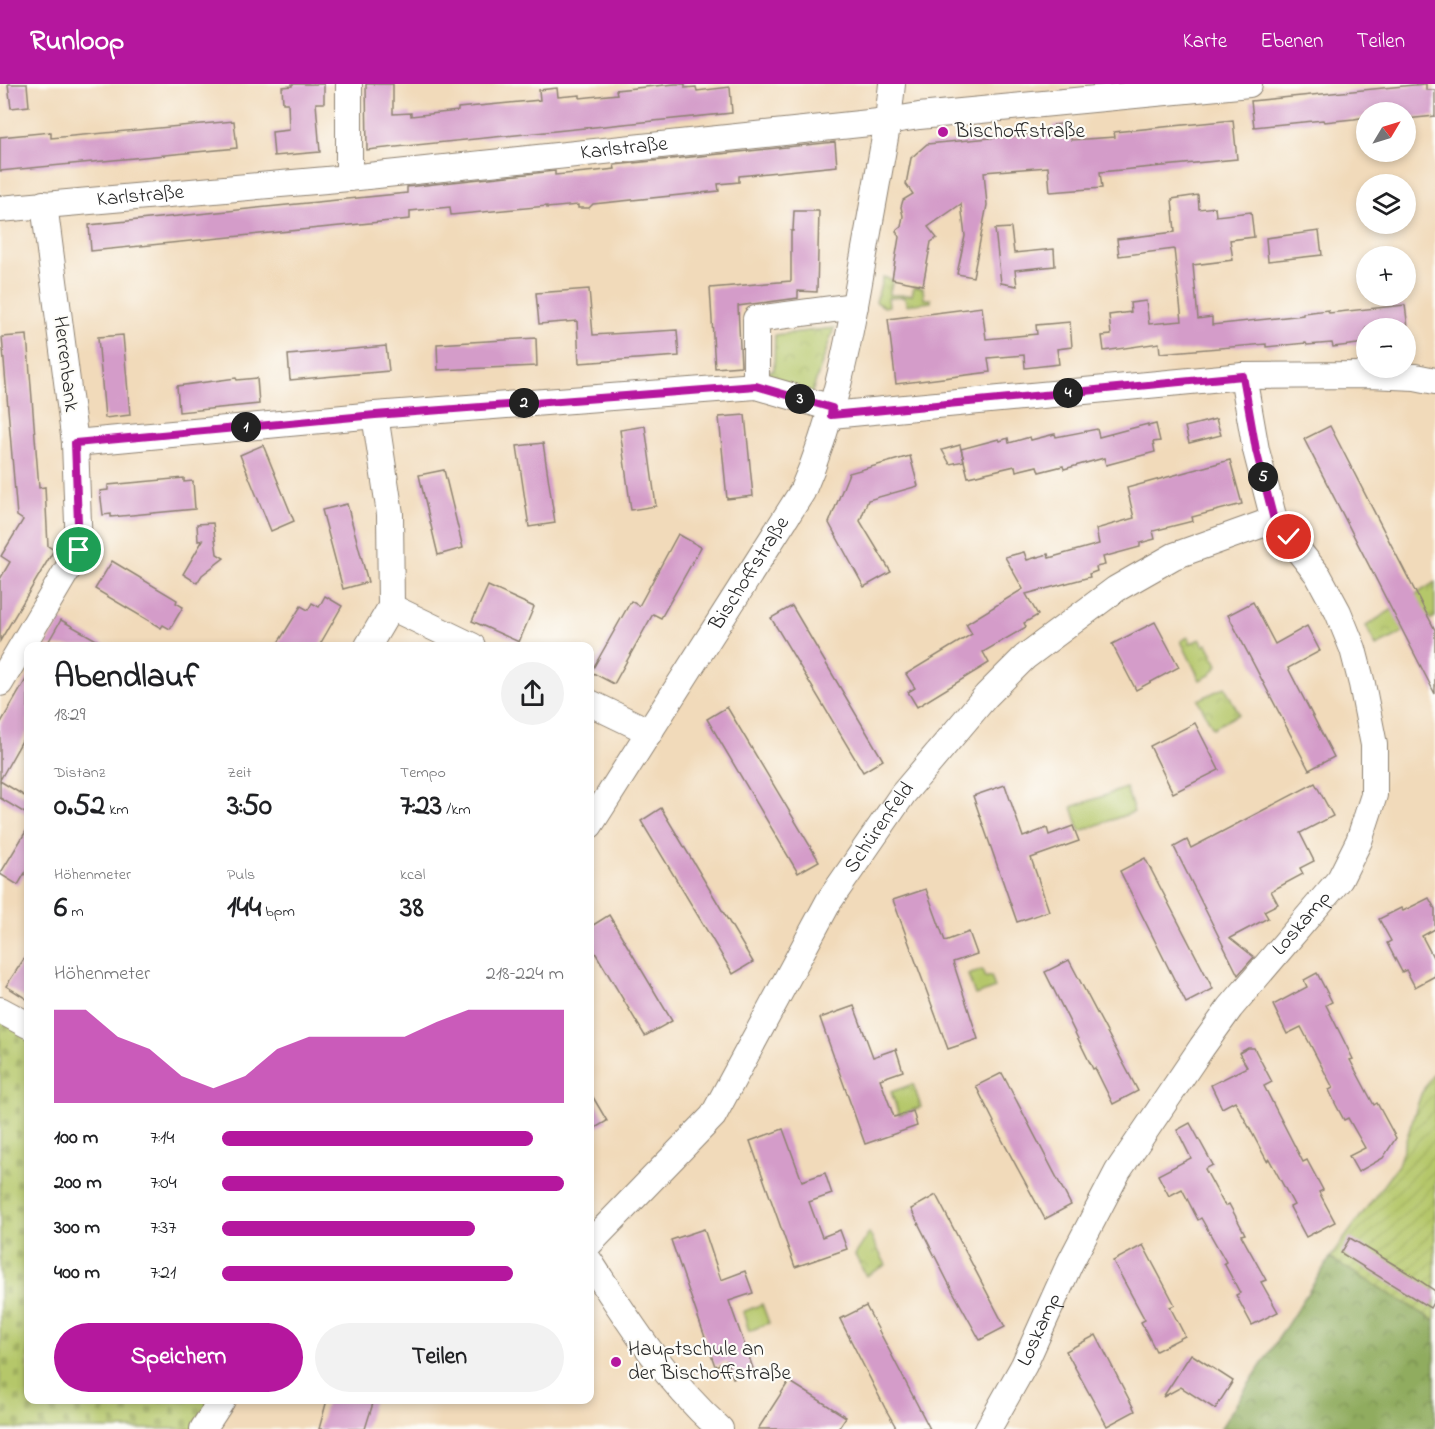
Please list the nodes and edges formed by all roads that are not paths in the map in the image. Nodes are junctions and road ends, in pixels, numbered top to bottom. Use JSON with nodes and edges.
{"nodes":[{"id":1,"x":349,"y":84,"type":"edge"},
{"id":2,"x":892,"y":84,"type":"edge"},
{"id":3,"x":1249,"y":84,"type":"edge"},
{"id":4,"x":888,"y":122,"type":"junction"},
{"id":5,"x":349,"y":178,"type":"junction"},
{"id":6,"x":44,"y":204,"type":"junction"},
{"id":7,"x":0,"y":209,"type":"edge"},
{"id":8,"x":855,"y":306,"type":"junction"},
{"id":9,"x":1243,"y":376,"type":"junction"},
{"id":10,"x":1425,"y":379,"type":"edge"},
{"id":11,"x":756,"y":386,"type":"junction"},
{"id":12,"x":831,"y":411,"type":"junction"},
{"id":13,"x":375,"y":415,"type":"junction"},
{"id":14,"x":75,"y":443,"type":"junction"},
{"id":15,"x":1274,"y":520,"type":"junction"},
{"id":16,"x":391,"y":607,"type":"junction"},
{"id":17,"x":370,"y":642,"type":"edge"},
{"id":18,"x":464,"y":642,"type":"edge"},
{"id":19,"x":0,"y":682,"type":"edge"},
{"id":20,"x":594,"y":705,"type":"edge"},
{"id":21,"x":650,"y":732,"type":"junction"},
{"id":22,"x":594,"y":819,"type":"edge"},
{"id":23,"x":0,"y":1010,"type":"edge"},
{"id":24,"x":24,"y":1023,"type":"edge"},
{"id":25,"x":594,"y":1239,"type":"edge"},
{"id":26,"x":594,"y":1269,"type":"edge"},
{"id":27,"x":220,"y":1404,"type":"edge"},
{"id":28,"x":204,"y":1429,"type":"edge"},
{"id":29,"x":720,"y":1429,"type":"edge"},
{"id":30,"x":988,"y":1429,"type":"edge"}],
"edges":[{"from":1,"to":5,"type":"street"},
{"from":2,"to":4,"type":"street","name":"Bischoffstraße"},
{"from":3,"to":4,"type":"street","name":"Karlstraße"},
{"from":4,"to":5,"type":"street","name":"Karlstraße"},
{"from":4,"to":8,"type":"street","name":"Bischoffstraße"},
{"from":5,"to":6,"type":"street","name":"Karlstraße"},
{"from":6,"to":7,"type":"street","name":"Karlstraße"},
{"from":6,"to":14,"type":"street","name":"Herrenbank"},
{"from":8,"to":11,"type":"street"},
{"from":8,"to":12,"type":"street","name":"Bischoffstraße"},
{"from":9,"to":10,"type":"street"},
{"from":9,"to":12,"type":"street"},
{"from":9,"to":15,"type":"street","name":"Loskamp"},
{"from":11,"to":12,"type":"street"},
{"from":11,"to":13,"type":"street"},
{"from":12,"to":21,"type":"street","name":"Bischoffstraße"},
{"from":13,"to":14,"type":"street"},
{"from":13,"to":16,"type":"street"},
{"from":14,"to":19,"type":"street","name":"Herrenbank"},
{"from":15,"to":25,"type":"street","name":"Schürenfeld"},
{"from":15,"to":30,"type":"street","name":"Loskamp"},
{"from":16,"to":17,"type":"street"},
{"from":16,"to":18,"type":"street"},
{"from":20,"to":21,"type":"street"},
{"from":21,"to":22,"type":"street","name":"Bischoffstraße"},
{"from":23,"to":24,"type":"street"},
{"from":26,"to":29,"type":"street"},
{"from":27,"to":28,"type":"street"}]}
